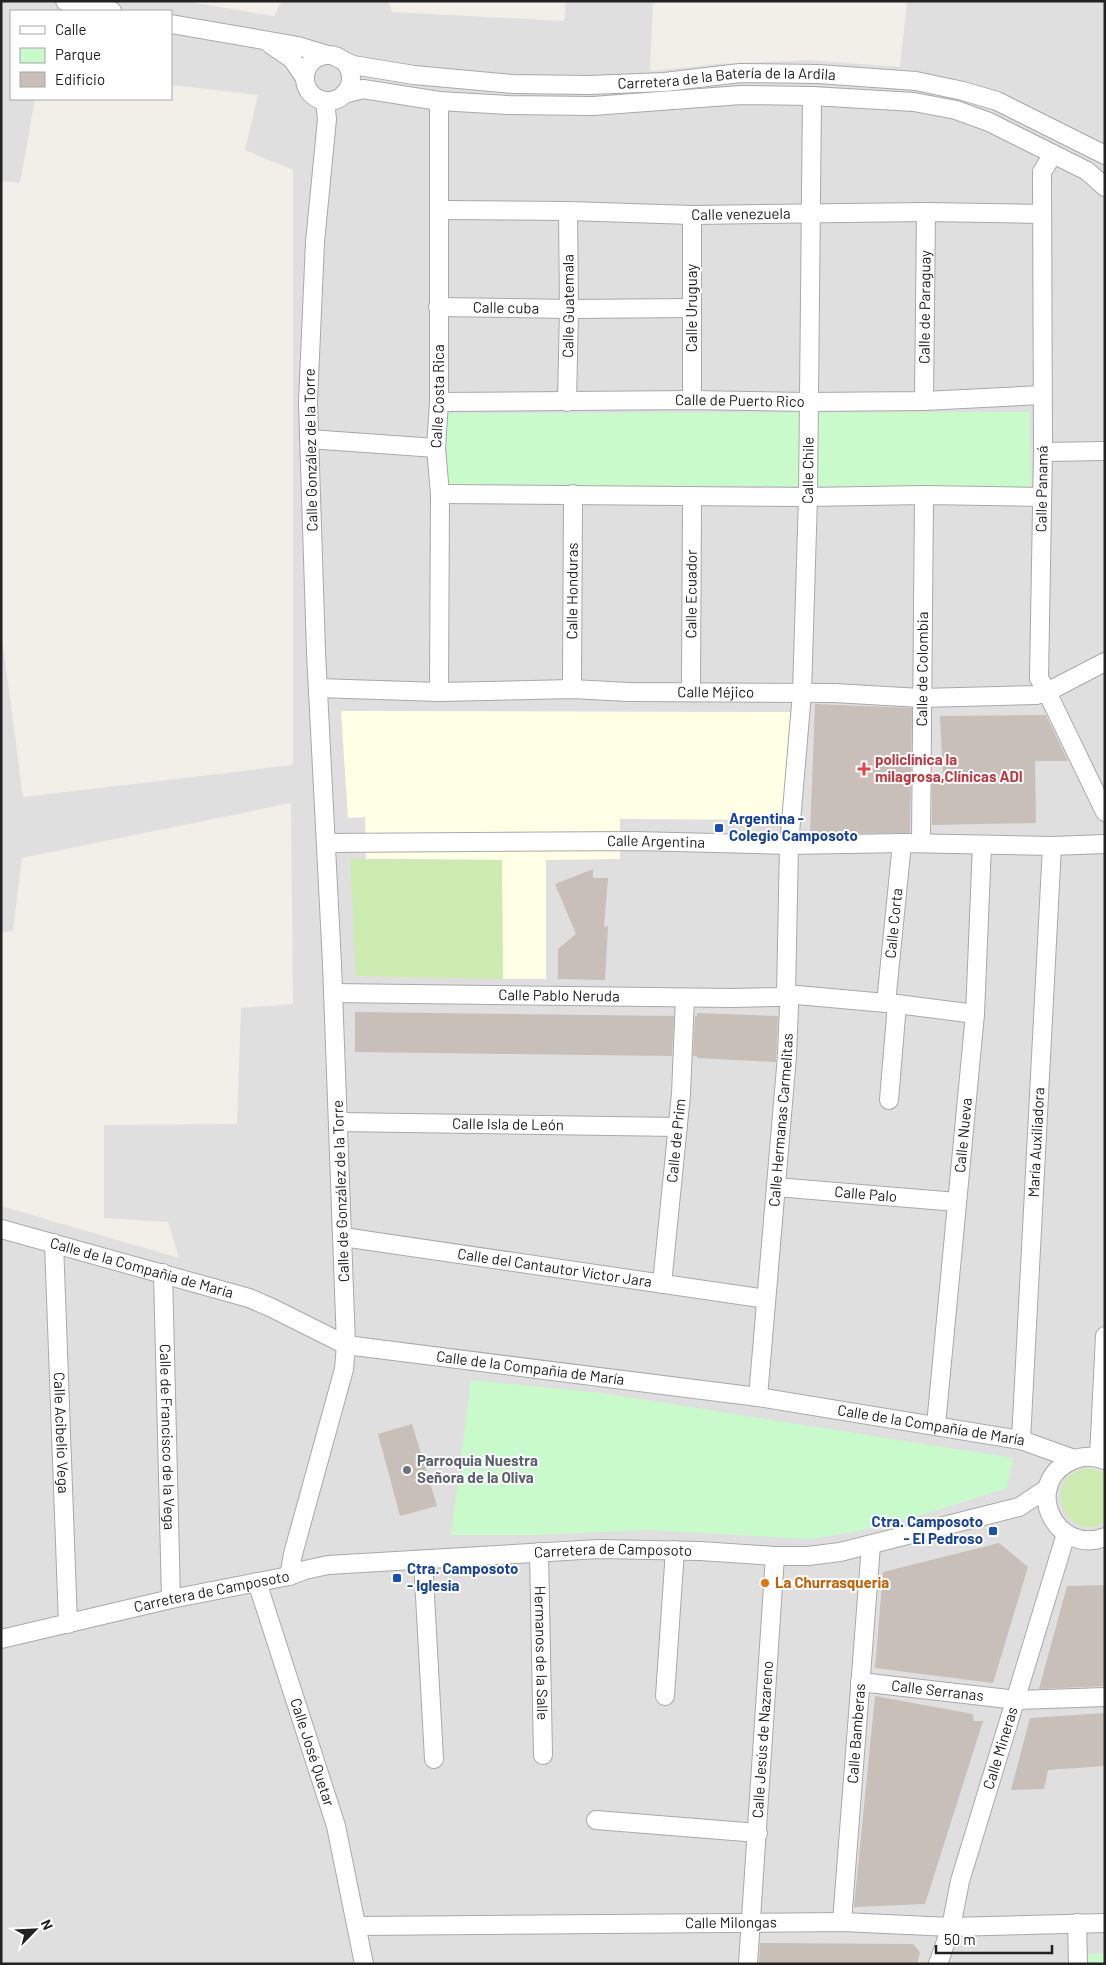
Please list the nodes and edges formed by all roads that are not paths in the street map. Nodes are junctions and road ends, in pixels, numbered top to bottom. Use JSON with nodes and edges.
{"nodes":[{"id":1,"x":65,"y":1,"type":"edge"},
{"id":2,"x":107,"y":10,"type":"edge"},
{"id":3,"x":172,"y":24,"type":"edge"},
{"id":4,"x":268,"y":42,"type":"junction"},
{"id":5,"x":332,"y":56,"type":"junction"},
{"id":6,"x":305,"y":78,"type":"junction"},
{"id":7,"x":344,"y":94,"type":"junction"},
{"id":8,"x":812,"y":96,"type":"junction"},
{"id":9,"x":325,"y":101,"type":"junction"},
{"id":10,"x":439,"y":101,"type":"junction"},
{"id":11,"x":1053,"y":154,"type":"junction"},
{"id":12,"x":1105,"y":155,"type":"edge"},
{"id":13,"x":1105,"y":186,"type":"edge"},
{"id":14,"x":440,"y":210,"type":"junction"},
{"id":15,"x":568,"y":211,"type":"junction"},
{"id":16,"x":926,"y":212,"type":"junction"},
{"id":17,"x":810,"y":214,"type":"junction"},
{"id":18,"x":1042,"y":214,"type":"junction"},
{"id":19,"x":692,"y":215,"type":"junction"},
{"id":20,"x":438,"y":307,"type":"junction"},
{"id":21,"x":692,"y":308,"type":"junction"},
{"id":22,"x":569,"y":309,"type":"junction"},
{"id":23,"x":1042,"y":395,"type":"junction"},
{"id":24,"x":692,"y":400,"type":"junction"},
{"id":25,"x":924,"y":401,"type":"junction"},
{"id":26,"x":439,"y":402,"type":"junction"},
{"id":27,"x":567,"y":402,"type":"junction"},
{"id":28,"x":808,"y":402,"type":"junction"},
{"id":29,"x":309,"y":439,"type":"junction"},
{"id":30,"x":436,"y":448,"type":"junction"},
{"id":31,"x":1105,"y":451,"type":"edge"},
{"id":32,"x":1043,"y":452,"type":"junction"},
{"id":33,"x":440,"y":494,"type":"junction"},
{"id":34,"x":573,"y":494,"type":"junction"},
{"id":35,"x":924,"y":495,"type":"junction"},
{"id":36,"x":692,"y":496,"type":"junction"},
{"id":37,"x":808,"y":497,"type":"junction"},
{"id":38,"x":1041,"y":497,"type":"junction"},
{"id":39,"x":1105,"y":662,"type":"edge"},
{"id":40,"x":318,"y":688,"type":"junction"},
{"id":41,"x":572,"y":690,"type":"junction"},
{"id":42,"x":439,"y":692,"type":"junction"},
{"id":43,"x":691,"y":692,"type":"junction"},
{"id":44,"x":1047,"y":692,"type":"junction"},
{"id":45,"x":802,"y":693,"type":"junction"},
{"id":46,"x":921,"y":698,"type":"junction"},
{"id":47,"x":324,"y":799,"type":"joint"},
{"id":48,"x":1105,"y":812,"type":"edge"},
{"id":49,"x":326,"y":843,"type":"junction"},
{"id":50,"x":902,"y":843,"type":"junction"},
{"id":51,"x":921,"y":843,"type":"junction"},
{"id":52,"x":982,"y":844,"type":"junction"},
{"id":53,"x":1105,"y":844,"type":"edge"},
{"id":54,"x":789,"y":845,"type":"junction"},
{"id":55,"x":1052,"y":846,"type":"junction"},
{"id":56,"x":333,"y":993,"type":"junction"},
{"id":57,"x":786,"y":994,"type":"junction"},
{"id":58,"x":685,"y":998,"type":"junction"},
{"id":59,"x":892,"y":1003,"type":"junction"},
{"id":60,"x":975,"y":1014,"type":"junction"},
{"id":61,"x":889,"y":1100,"type":"dead end"},
{"id":62,"x":338,"y":1122,"type":"junction"},
{"id":63,"x":678,"y":1128,"type":"junction"},
{"id":64,"x":776,"y":1188,"type":"junction"},
{"id":65,"x":957,"y":1202,"type":"junction"},
{"id":66,"x":1,"y":1229,"type":"edge"},
{"id":67,"x":20,"y":1233,"type":"junction"},
{"id":68,"x":343,"y":1237,"type":"junction"},
{"id":69,"x":1,"y":1239,"type":"edge"},
{"id":70,"x":54,"y":1243,"type":"junction"},
{"id":71,"x":163,"y":1273,"type":"junction"},
{"id":72,"x":662,"y":1284,"type":"junction"},
{"id":73,"x":766,"y":1299,"type":"junction"},
{"id":74,"x":1105,"y":1336,"type":"edge"},
{"id":75,"x":346,"y":1345,"type":"junction"},
{"id":76,"x":758,"y":1397,"type":"junction"},
{"id":77,"x":936,"y":1425,"type":"junction"},
{"id":78,"x":1021,"y":1440,"type":"junction"},
{"id":79,"x":1074,"y":1459,"type":"junction"},
{"id":80,"x":1102,"y":1459,"type":"edge"},
{"id":81,"x":1048,"y":1488,"type":"junction"},
{"id":82,"x":1018,"y":1507,"type":"junction"},
{"id":83,"x":1050,"y":1515,"type":"junction"},
{"id":84,"x":1066,"y":1534,"type":"junction"},
{"id":85,"x":1105,"y":1537,"type":"edge"},
{"id":86,"x":871,"y":1545,"type":"junction"},
{"id":87,"x":675,"y":1550,"type":"junction"},
{"id":88,"x":539,"y":1552,"type":"junction"},
{"id":89,"x":775,"y":1556,"type":"junction"},
{"id":90,"x":423,"y":1560,"type":"junction"},
{"id":91,"x":289,"y":1576,"type":"junction"},
{"id":92,"x":257,"y":1582,"type":"junction"},
{"id":93,"x":171,"y":1599,"type":"junction"},
{"id":94,"x":68,"y":1624,"type":"junction"},
{"id":95,"x":1,"y":1639,"type":"edge"},
{"id":96,"x":860,"y":1682,"type":"junction"},
{"id":97,"x":665,"y":1696,"type":"dead end"},
{"id":98,"x":1105,"y":1697,"type":"edge"},
{"id":99,"x":1016,"y":1700,"type":"junction"},
{"id":100,"x":543,"y":1754,"type":"dead end"},
{"id":101,"x":434,"y":1759,"type":"dead end"},
{"id":102,"x":596,"y":1820,"type":"dead end"},
{"id":103,"x":758,"y":1833,"type":"junction"},
{"id":104,"x":752,"y":1922,"type":"junction"},
{"id":105,"x":842,"y":1922,"type":"junction"},
{"id":106,"x":1077,"y":1923,"type":"junction"},
{"id":107,"x":1105,"y":1923,"type":"edge"},
{"id":108,"x":357,"y":1926,"type":"junction"},
{"id":109,"x":951,"y":1927,"type":"junction"},
{"id":110,"x":364,"y":1964,"type":"edge"},
{"id":111,"x":748,"y":1964,"type":"edge"},
{"id":112,"x":938,"y":1964,"type":"edge"},
{"id":113,"x":1078,"y":1964,"type":"edge"}],
"edges":[{"from":1,"to":2,"type":"street"},
{"from":3,"to":4,"type":"street","name":"Carretera de la Batería de la Ardila"},
{"from":4,"to":5,"type":"street","name":"Carretera de la Batería de la Ardila"},
{"from":4,"to":6,"type":"street","name":"Carretera de la Batería de la Ardila"},
{"from":5,"to":6,"type":"street"},
{"from":5,"to":7,"type":"street"},
{"from":5,"to":12,"type":"street","name":"Carretera de la Batería de la Ardila"},
{"from":6,"to":9,"type":"street"},
{"from":7,"to":9,"type":"street"},
{"from":7,"to":10,"type":"street","name":"Carretera de la Batería de la Ardila"},
{"from":8,"to":10,"type":"street","name":"Carretera de la Batería de la Ardila"},
{"from":8,"to":11,"type":"street","name":"Carretera de la Batería de la Ardila"},
{"from":8,"to":17,"type":"street","name":"Calle Chile"},
{"from":9,"to":29,"type":"street","name":"Calle González de la Torre"},
{"from":10,"to":14,"type":"street","name":"Calle Costa Rica"},
{"from":11,"to":13,"type":"street","name":"Carretera de la Batería de la Ardila"},
{"from":11,"to":18,"type":"street","name":"Calle Panamá"},
{"from":14,"to":15,"type":"street","name":"Calle venezuela"},
{"from":14,"to":20,"type":"street","name":"Calle Costa Rica"},
{"from":15,"to":19,"type":"street","name":"Calle venezuela"},
{"from":15,"to":22,"type":"street","name":"Calle Guatemala"},
{"from":16,"to":17,"type":"street","name":"Calle venezuela"},
{"from":16,"to":18,"type":"street","name":"Calle venezuela"},
{"from":16,"to":25,"type":"street","name":"Calle de Paraguay"},
{"from":17,"to":19,"type":"street","name":"Calle venezuela"},
{"from":17,"to":28,"type":"street","name":"Calle Chile"},
{"from":18,"to":23,"type":"street","name":"Calle Panamá"},
{"from":19,"to":21,"type":"street","name":"Calle Uruguay"},
{"from":20,"to":22,"type":"street","name":"Calle cuba"},
{"from":20,"to":26,"type":"street","name":"Calle Costa Rica"},
{"from":21,"to":22,"type":"street","name":"Calle cuba"},
{"from":21,"to":24,"type":"street","name":"Calle Uruguay"},
{"from":22,"to":27,"type":"street","name":"Calle Guatemala"},
{"from":23,"to":25,"type":"street","name":"Calle de Puerto Rico"},
{"from":23,"to":32,"type":"street","name":"Calle Panamá"},
{"from":24,"to":27,"type":"street","name":"Calle de Puerto Rico"},
{"from":24,"to":28,"type":"street","name":"Calle de Puerto Rico"},
{"from":25,"to":28,"type":"street","name":"Calle de Puerto Rico"},
{"from":26,"to":27,"type":"street","name":"Calle de Puerto Rico"},
{"from":26,"to":30,"type":"street","name":"Calle Costa Rica"},
{"from":28,"to":37,"type":"street","name":"Calle Chile"},
{"from":29,"to":30,"type":"street"},
{"from":29,"to":40,"type":"street","name":"Calle González de la Torre"},
{"from":30,"to":33,"type":"street","name":"Calle Costa Rica"},
{"from":31,"to":32,"type":"street"},
{"from":32,"to":38,"type":"street","name":"Calle Panamá"},
{"from":33,"to":34,"type":"street"},
{"from":33,"to":42,"type":"street","name":"Calle Costa Rica"},
{"from":34,"to":36,"type":"street"},
{"from":34,"to":41,"type":"street","name":"Calle Honduras"},
{"from":35,"to":37,"type":"street"},
{"from":35,"to":38,"type":"street"},
{"from":35,"to":46,"type":"street","name":"Calle de Colombia"},
{"from":36,"to":37,"type":"street"},
{"from":36,"to":43,"type":"street","name":"Calle Ecuador"},
{"from":37,"to":45,"type":"street","name":"Calle Chile"},
{"from":38,"to":44,"type":"street","name":"Calle Panamá"},
{"from":39,"to":44,"type":"street","name":"Calle Méjico"},
{"from":40,"to":42,"type":"street","name":"Calle Méjico"},
{"from":40,"to":47,"type":"street","name":"Calle González de la Torre"},
{"from":41,"to":42,"type":"street","name":"Calle Méjico"},
{"from":41,"to":43,"type":"street","name":"Calle Méjico"},
{"from":43,"to":45,"type":"street","name":"Calle Méjico"},
{"from":44,"to":46,"type":"street","name":"Calle Méjico"},
{"from":44,"to":48,"type":"street","name":"Calle Panamá"},
{"from":45,"to":46,"type":"street","name":"Calle Méjico"},
{"from":45,"to":54,"type":"street","name":"Calle Chile"},
{"from":46,"to":51,"type":"street","name":"Calle de Colombia"},
{"from":47,"to":49,"type":"street","name":"Calle de González de la Torre"},
{"from":49,"to":54,"type":"street","name":"Calle Argentina"},
{"from":49,"to":56,"type":"street","name":"Calle de González de la Torre"},
{"from":50,"to":51,"type":"street","name":"Calle Argentina"},
{"from":50,"to":54,"type":"street","name":"Calle Argentina"},
{"from":50,"to":59,"type":"street","name":"Calle Corta"},
{"from":51,"to":52,"type":"street","name":"Calle Argentina"},
{"from":52,"to":55,"type":"street","name":"Calle Argentina"},
{"from":52,"to":60,"type":"street","name":"Calle Nueva"},
{"from":53,"to":55,"type":"street","name":"Calle Argentina"},
{"from":54,"to":57,"type":"street","name":"Calle Hermanas Carmelitas"},
{"from":55,"to":78,"type":"street","name":"María Auxiliadora"},
{"from":56,"to":58,"type":"street","name":"Calle Pablo Neruda"},
{"from":56,"to":62,"type":"street","name":"Calle de González de la Torre"},
{"from":57,"to":58,"type":"street","name":"Calle Pablo Neruda"},
{"from":57,"to":59,"type":"street","name":"Calle Pablo Neruda"},
{"from":57,"to":64,"type":"street","name":"Calle Hermanas Carmelitas"},
{"from":58,"to":63,"type":"street","name":"Calle de Prim"},
{"from":59,"to":60,"type":"street","name":"Calle Pablo Neruda"},
{"from":59,"to":61,"type":"street","name":"Calle Corta"},
{"from":60,"to":65,"type":"street","name":"Calle Nueva"},
{"from":62,"to":63,"type":"street","name":"Calle Isla de León"},
{"from":62,"to":68,"type":"street","name":"Calle de González de la Torre"},
{"from":63,"to":72,"type":"street","name":"Calle de Prim"},
{"from":64,"to":65,"type":"street","name":"Calle Palo"},
{"from":64,"to":73,"type":"street","name":"Calle Hermanas Carmelitas"},
{"from":65,"to":77,"type":"street","name":"Calle Nueva"},
{"from":66,"to":67,"type":"street","name":"Calle de la Compañía de María"},
{"from":67,"to":69,"type":"street"},
{"from":67,"to":70,"type":"street","name":"Calle de la Compañía de María"},
{"from":68,"to":72,"type":"street","name":"Calle del Cantautor Víctor Jara"},
{"from":68,"to":75,"type":"street","name":"Calle de González de la Torre"},
{"from":70,"to":71,"type":"street","name":"Calle de la Compañía de María"},
{"from":70,"to":94,"type":"street","name":"Calle Acibelio Vega"},
{"from":71,"to":75,"type":"street","name":"Calle de la Compañía de María"},
{"from":71,"to":93,"type":"street","name":"Calle de Francisco de la Vega"},
{"from":72,"to":73,"type":"street","name":"Calle del Cantautor Víctor Jara"},
{"from":73,"to":76,"type":"street","name":"Calle Hermanas Carmelitas"},
{"from":74,"to":80,"type":"street"},
{"from":75,"to":76,"type":"street","name":"Calle de la Compañía de María"},
{"from":75,"to":91,"type":"street","name":"Calle de González de la Torre"},
{"from":76,"to":77,"type":"street","name":"Calle de la Compañía de María"},
{"from":77,"to":78,"type":"street","name":"Calle de la Compañía de María"},
{"from":78,"to":79,"type":"street","name":"Calle de la Compañía de María"},
{"from":79,"to":80,"type":"street"},
{"from":79,"to":81,"type":"street"},
{"from":81,"to":82,"type":"street","name":"Carretera de Camposoto"},
{"from":81,"to":83,"type":"street"},
{"from":82,"to":83,"type":"street","name":"Carretera de Camposoto"},
{"from":82,"to":86,"type":"street","name":"Carretera de Camposoto"},
{"from":83,"to":84,"type":"street"},
{"from":84,"to":85,"type":"street"},
{"from":84,"to":99,"type":"street","name":"Calle Mineras"},
{"from":86,"to":89,"type":"street","name":"Carretera de Camposoto"},
{"from":86,"to":96,"type":"street","name":"Calle Bamberas"},
{"from":87,"to":88,"type":"street","name":"Carretera de Camposoto"},
{"from":87,"to":89,"type":"street","name":"Carretera de Camposoto"},
{"from":87,"to":97,"type":"street"},
{"from":88,"to":90,"type":"street","name":"Carretera de Camposoto"},
{"from":88,"to":100,"type":"street","name":"Hermanos de la Salle"},
{"from":89,"to":103,"type":"street","name":"Calle Jesús de Nazareno"},
{"from":90,"to":91,"type":"street","name":"Carretera de Camposoto"},
{"from":90,"to":101,"type":"street"},
{"from":91,"to":92,"type":"street","name":"Carretera de Camposoto"},
{"from":92,"to":93,"type":"street","name":"Carretera de Camposoto"},
{"from":92,"to":108,"type":"street","name":"Calle José Quetar"},
{"from":93,"to":94,"type":"street","name":"Carretera de Camposoto"},
{"from":94,"to":95,"type":"street","name":"Carretera de Camposoto"},
{"from":96,"to":99,"type":"street","name":"Calle Serranas"},
{"from":96,"to":105,"type":"street","name":"Calle Bamberas"},
{"from":98,"to":99,"type":"street","name":"Calle Serranas"},
{"from":99,"to":109,"type":"street","name":"Calle Mineras"},
{"from":102,"to":103,"type":"street"},
{"from":103,"to":104,"type":"street","name":"Calle Jesús de Nazareno"},
{"from":104,"to":105,"type":"street","name":"Calle Milongas"},
{"from":104,"to":108,"type":"street","name":"Calle Milongas"},
{"from":104,"to":111,"type":"street","name":"Calle Jesús de Nazareno"},
{"from":105,"to":109,"type":"street","name":"Calle Milongas"},
{"from":106,"to":107,"type":"street","name":"Calle Milongas"},
{"from":106,"to":109,"type":"street","name":"Calle Milongas"},
{"from":106,"to":113,"type":"street"},
{"from":108,"to":110,"type":"street","name":"Calle José Quetar"},
{"from":109,"to":112,"type":"street","name":"Calle Mineras"}]}
